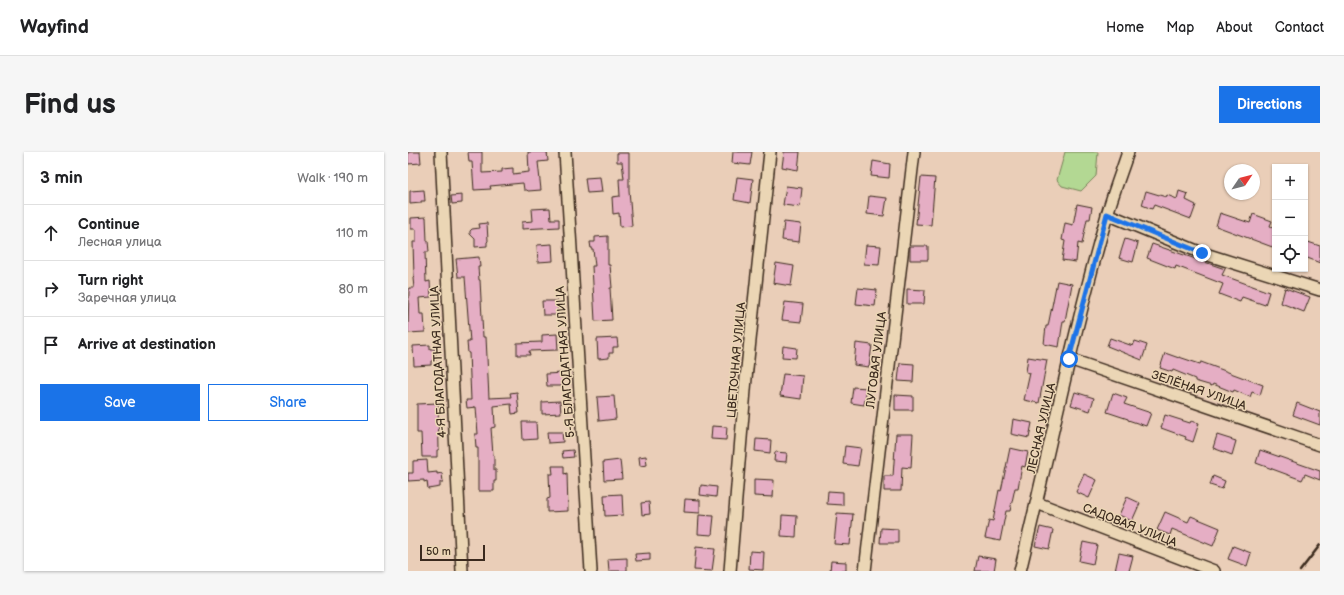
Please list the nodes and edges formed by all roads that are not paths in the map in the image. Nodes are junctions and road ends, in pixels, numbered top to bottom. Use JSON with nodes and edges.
{"nodes":[{"id":1,"x":441,"y":152,"type":"edge"},
{"id":2,"x":565,"y":152,"type":"edge"},
{"id":3,"x":770,"y":152,"type":"edge"},
{"id":4,"x":914,"y":152,"type":"edge"},
{"id":5,"x":1128,"y":152,"type":"edge"},
{"id":6,"x":1107,"y":214,"type":"junction"},
{"id":7,"x":1320,"y":290,"type":"edge"},
{"id":8,"x":1069,"y":359,"type":"junction"},
{"id":9,"x":1320,"y":445,"type":"edge"},
{"id":10,"x":1037,"y":503,"type":"junction"},
{"id":11,"x":462,"y":571,"type":"edge"},
{"id":12,"x":591,"y":571,"type":"edge"},
{"id":13,"x":730,"y":571,"type":"edge"},
{"id":14,"x":865,"y":571,"type":"edge"},
{"id":15,"x":1020,"y":571,"type":"edge"},
{"id":16,"x":1214,"y":571,"type":"edge"}],
"edges":[{"from":1,"to":11,"type":"street","name":"4-Я БЛАГОДАТНАЯ УЛИЦА"},
{"from":2,"to":12,"type":"street","name":"5-Я БЛАГОДАТНАЯ УЛИЦА"},
{"from":3,"to":13,"type":"street","name":"ЦВЕТОЧНАЯ УЛИЦА"},
{"from":4,"to":14,"type":"street","name":"ЛУГОВАЯ УЛИЦА"},
{"from":5,"to":6,"type":"street","name":"ЛЕСНАЯ УЛИЦА"},
{"from":6,"to":7,"type":"street"},
{"from":6,"to":8,"type":"street","name":"ЛЕСНАЯ УЛИЦА"},
{"from":8,"to":9,"type":"street","name":"ЗЕЛЁНАЯ УЛИЦА"},
{"from":8,"to":10,"type":"street","name":"ЛЕСНАЯ УЛИЦА"},
{"from":10,"to":15,"type":"street","name":"ЛЕСНАЯ УЛИЦА"},
{"from":10,"to":16,"type":"street","name":"САДОВАЯ УЛИЦА"}]}
